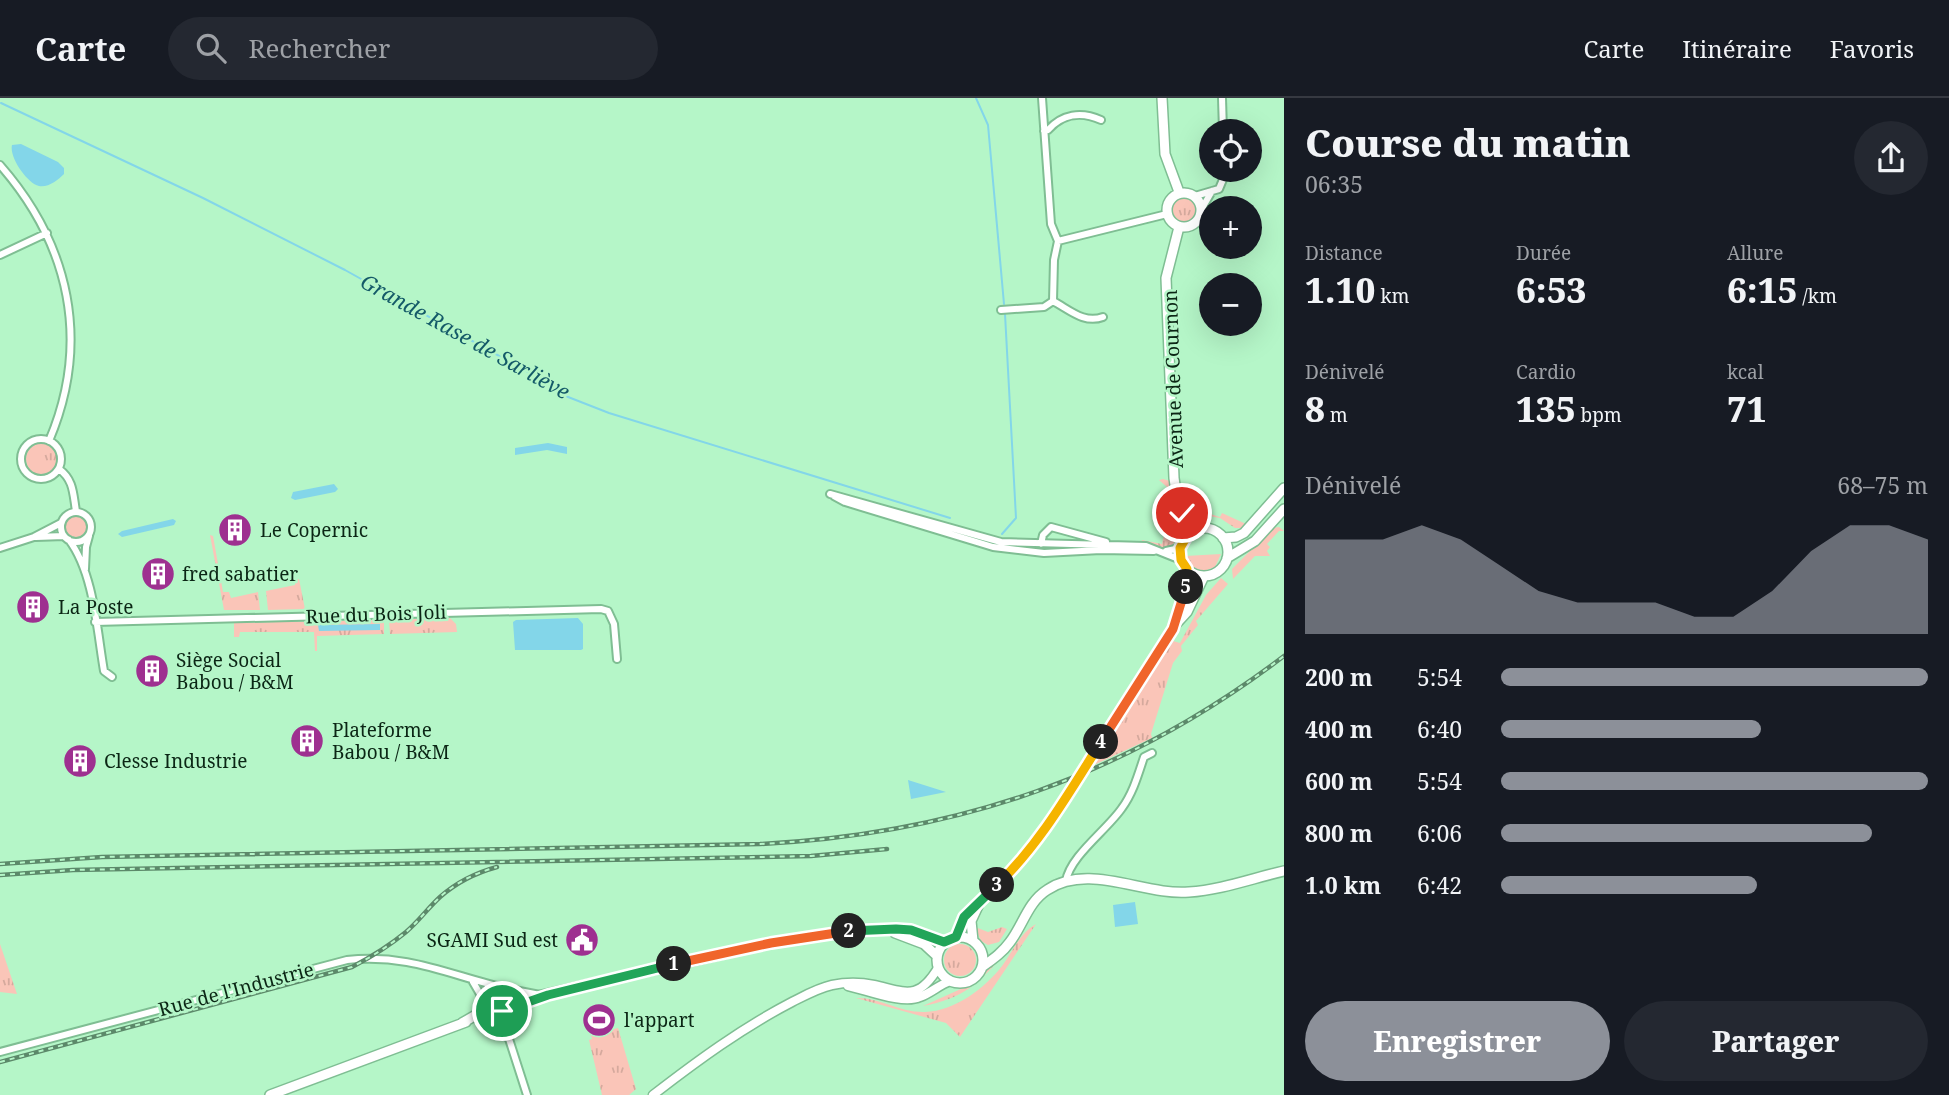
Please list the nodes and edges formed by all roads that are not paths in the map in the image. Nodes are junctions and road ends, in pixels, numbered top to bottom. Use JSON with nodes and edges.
{"nodes":[{"id":1,"x":1042,"y":98,"type":"edge"},
{"id":2,"x":1162,"y":98,"type":"edge"},
{"id":3,"x":1222,"y":98,"type":"edge"},
{"id":4,"x":1223,"y":119,"type":"edge"},
{"id":5,"x":1101,"y":120,"type":"dead end"},
{"id":6,"x":1044,"y":131,"type":"junction"},
{"id":7,"x":0,"y":165,"type":"edge"},
{"id":8,"x":1222,"y":182,"type":"edge"},
{"id":9,"x":1212,"y":191,"type":"junction"},
{"id":10,"x":1179,"y":192,"type":"junction"},
{"id":11,"x":1195,"y":196,"type":"junction"},
{"id":12,"x":1209,"y":196,"type":"edge"},
{"id":13,"x":1199,"y":205,"type":"edge"},
{"id":14,"x":1167,"y":215,"type":"junction"},
{"id":15,"x":1199,"y":218,"type":"edge"},
{"id":16,"x":1178,"y":227,"type":"junction"},
{"id":17,"x":47,"y":233,"type":"junction"},
{"id":18,"x":1058,"y":241,"type":"junction"},
{"id":19,"x":0,"y":255,"type":"edge"},
{"id":20,"x":1169,"y":263,"type":"junction"},
{"id":21,"x":1053,"y":301,"type":"junction"},
{"id":22,"x":1001,"y":310,"type":"dead end"},
{"id":23,"x":1103,"y":317,"type":"dead end"},
{"id":24,"x":49,"y":441,"type":"junction"},
{"id":25,"x":59,"y":469,"type":"junction"},
{"id":26,"x":1284,"y":488,"type":"edge"},
{"id":27,"x":1284,"y":509,"type":"edge"},
{"id":28,"x":76,"y":511,"type":"junction"},
{"id":29,"x":61,"y":523,"type":"junction"},
{"id":30,"x":1199,"y":529,"type":"junction"},
{"id":31,"x":89,"y":536,"type":"junction"},
{"id":32,"x":34,"y":537,"type":"junction"},
{"id":33,"x":66,"y":538,"type":"junction"},
{"id":34,"x":1223,"y":538,"type":"junction"},
{"id":35,"x":1039,"y":544,"type":"junction"},
{"id":36,"x":1111,"y":544,"type":"junction"},
{"id":37,"x":1182,"y":544,"type":"junction"},
{"id":38,"x":0,"y":548,"type":"edge"},
{"id":39,"x":1159,"y":551,"type":"junction"},
{"id":40,"x":1227,"y":558,"type":"junction"},
{"id":41,"x":1181,"y":560,"type":"junction"},
{"id":42,"x":1187,"y":569,"type":"junction"},
{"id":43,"x":85,"y":571,"type":"junction"},
{"id":44,"x":1204,"y":576,"type":"junction"},
{"id":45,"x":95,"y":622,"type":"junction"},
{"id":46,"x":1175,"y":624,"type":"junction"},
{"id":47,"x":617,"y":659,"type":"dead end"},
{"id":48,"x":112,"y":677,"type":"dead end"},
{"id":49,"x":1152,"y":753,"type":"dead end"},
{"id":50,"x":1284,"y":870,"type":"edge"},
{"id":51,"x":1066,"y":881,"type":"junction"},
{"id":52,"x":980,"y":902,"type":"junction"},
{"id":53,"x":880,"y":929,"type":"junction"},
{"id":54,"x":956,"y":937,"type":"junction"},
{"id":55,"x":973,"y":941,"type":"junction"},
{"id":56,"x":944,"y":942,"type":"junction"},
{"id":57,"x":980,"y":950,"type":"junction"},
{"id":58,"x":1003,"y":950,"type":"junction"},
{"id":59,"x":937,"y":956,"type":"junction"},
{"id":60,"x":982,"y":967,"type":"junction"},
{"id":61,"x":938,"y":968,"type":"junction"},
{"id":62,"x":950,"y":981,"type":"junction"},
{"id":63,"x":473,"y":982,"type":"junction"},
{"id":64,"x":842,"y":984,"type":"junction"},
{"id":65,"x":509,"y":989,"type":"junction"},
{"id":66,"x":545,"y":995,"type":"junction"},
{"id":67,"x":513,"y":1006,"type":"junction"},
{"id":68,"x":486,"y":1014,"type":"junction"},
{"id":69,"x":509,"y":1039,"type":"junction"},
{"id":70,"x":0,"y":1052,"type":"edge"},
{"id":71,"x":299,"y":1084,"type":"junction"},
{"id":72,"x":262,"y":1095,"type":"edge"},
{"id":73,"x":270,"y":1095,"type":"edge"},
{"id":74,"x":278,"y":1095,"type":"edge"},
{"id":75,"x":527,"y":1095,"type":"edge"},
{"id":76,"x":653,"y":1095,"type":"edge"}],
"edges":[{"from":1,"to":6,"type":"street"},
{"from":2,"to":10,"type":"main road"},
{"from":3,"to":4,"type":"street"},
{"from":5,"to":6,"type":"street"},
{"from":6,"to":18,"type":"street"},
{"from":7,"to":17,"type":"street"},
{"from":8,"to":9,"type":"street"},
{"from":9,"to":11,"type":"street"},
{"from":9,"to":12,"type":"street"},
{"from":10,"to":11,"type":"main road"},
{"from":10,"to":14,"type":"main road"},
{"from":11,"to":13,"type":"main road"},
{"from":14,"to":16,"type":"main road"},
{"from":14,"to":18,"type":"street"},
{"from":15,"to":16,"type":"main road"},
{"from":16,"to":20,"type":"main road","name":"Avenue de Cournon"},
{"from":17,"to":19,"type":"street"},
{"from":17,"to":24,"type":"street"},
{"from":18,"to":21,"type":"street"},
{"from":20,"to":30,"type":"main road","name":"Avenue de Cournon"},
{"from":20,"to":37,"type":"main road","name":"Avenue de Cournon"},
{"from":21,"to":22,"type":"street"},
{"from":21,"to":23,"type":"street"},
{"from":24,"to":25,"type":"street"},
{"from":24,"to":25,"type":"street"},
{"from":25,"to":28,"type":"street"},
{"from":26,"to":34,"type":"main road"},
{"from":27,"to":40,"type":"main road"},
{"from":28,"to":29,"type":"street"},
{"from":28,"to":31,"type":"street"},
{"from":29,"to":32,"type":"street"},
{"from":29,"to":33,"type":"street"},
{"from":30,"to":34,"type":"main road"},
{"from":30,"to":37,"type":"main road"},
{"from":31,"to":33,"type":"street"},
{"from":31,"to":43,"type":"street"},
{"from":32,"to":33,"type":"street"},
{"from":32,"to":38,"type":"street"},
{"from":33,"to":43,"type":"street"},
{"from":34,"to":40,"type":"main road"},
{"from":35,"to":36,"type":"street"},
{"from":35,"to":36,"type":"street"},
{"from":35,"to":39,"type":"street"},
{"from":36,"to":39,"type":"street"},
{"from":37,"to":39,"type":"street"},
{"from":37,"to":41,"type":"main road"},
{"from":39,"to":41,"type":"street"},
{"from":40,"to":44,"type":"main road"},
{"from":41,"to":42,"type":"main road"},
{"from":42,"to":44,"type":"main road"},
{"from":42,"to":46,"type":"main road"},
{"from":43,"to":45,"type":"street"},
{"from":44,"to":46,"type":"main road"},
{"from":45,"to":47,"type":"street","name":"Rue du Bois Joli"},
{"from":45,"to":48,"type":"street"},
{"from":46,"to":52,"type":"main road","bridge":true},
{"from":49,"to":51,"type":"street"},
{"from":50,"to":51,"type":"main road"},
{"from":51,"to":58,"type":"main road"},
{"from":52,"to":54,"type":"main road"},
{"from":52,"to":55,"type":"main road"},
{"from":53,"to":56,"type":"main road"},
{"from":53,"to":59,"type":"main road"},
{"from":53,"to":66,"type":"main road"},
{"from":54,"to":55,"type":"main road"},
{"from":54,"to":56,"type":"main road"},
{"from":55,"to":57,"type":"main road"},
{"from":56,"to":59,"type":"main road"},
{"from":57,"to":58,"type":"main road"},
{"from":57,"to":60,"type":"main road"},
{"from":58,"to":60,"type":"main road"},
{"from":59,"to":61,"type":"main road"},
{"from":60,"to":62,"type":"main road"},
{"from":61,"to":62,"type":"main road"},
{"from":61,"to":64,"type":"street"},
{"from":62,"to":64,"type":"street"},
{"from":63,"to":65,"type":"street","name":"Rue de l'Industrie"},
{"from":63,"to":68,"type":"street"},
{"from":63,"to":70,"type":"street","name":"Rue de l'Industrie"},
{"from":64,"to":76,"type":"street"},
{"from":65,"to":66,"type":"street","name":"Rue de l'Industrie"},
{"from":65,"to":67,"type":"street"},
{"from":66,"to":67,"type":"main road"},
{"from":67,"to":68,"type":"main road"},
{"from":67,"to":69,"type":"street"},
{"from":68,"to":69,"type":"street"},
{"from":68,"to":71,"type":"main road"},
{"from":69,"to":75,"type":"street"},
{"from":71,"to":72,"type":"main road"},
{"from":71,"to":73,"type":"main road"},
{"from":71,"to":74,"type":"street"}]}
